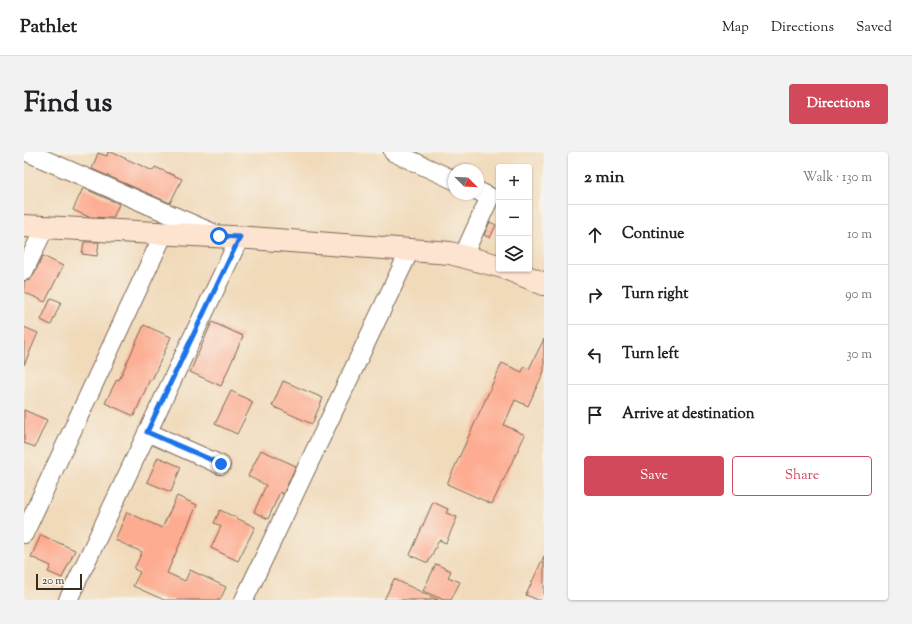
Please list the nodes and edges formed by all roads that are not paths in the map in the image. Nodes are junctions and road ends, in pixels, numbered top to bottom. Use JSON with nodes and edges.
{"nodes":[{"id":1,"x":27,"y":152,"type":"edge"},
{"id":2,"x":393,"y":152,"type":"edge"},
{"id":3,"x":448,"y":177,"type":"edge"},
{"id":4,"x":484,"y":194,"type":"edge"},
{"id":5,"x":24,"y":226,"type":"edge"},
{"id":6,"x":45,"y":227,"type":"junction"},
{"id":7,"x":164,"y":233,"type":"junction"},
{"id":8,"x":229,"y":236,"type":"junction"},
{"id":9,"x":410,"y":250,"type":"junction"},
{"id":10,"x":463,"y":256,"type":"junction"},
{"id":11,"x":496,"y":265,"type":"edge"},
{"id":12,"x":24,"y":271,"type":"edge"},
{"id":13,"x":515,"y":272,"type":"edge"},
{"id":14,"x":544,"y":284,"type":"edge"},
{"id":15,"x":147,"y":432,"type":"junction"},
{"id":16,"x":221,"y":464,"type":"dead end"},
{"id":17,"x":24,"y":534,"type":"edge"},
{"id":18,"x":68,"y":600,"type":"edge"},
{"id":19,"x":244,"y":600,"type":"edge"}],
"edges":[{"from":1,"to":8,"type":"street"},
{"from":2,"to":3,"type":"street"},
{"from":4,"to":10,"type":"street"},
{"from":5,"to":6,"type":"street"},
{"from":6,"to":7,"type":"street"},
{"from":6,"to":12,"type":"street"},
{"from":7,"to":8,"type":"street"},
{"from":7,"to":17,"type":"street"},
{"from":8,"to":9,"type":"street"},
{"from":8,"to":15,"type":"street"},
{"from":9,"to":10,"type":"street"},
{"from":9,"to":19,"type":"street"},
{"from":10,"to":11,"type":"street"},
{"from":13,"to":14,"type":"street"},
{"from":15,"to":16,"type":"street"},
{"from":15,"to":18,"type":"street"}]}
